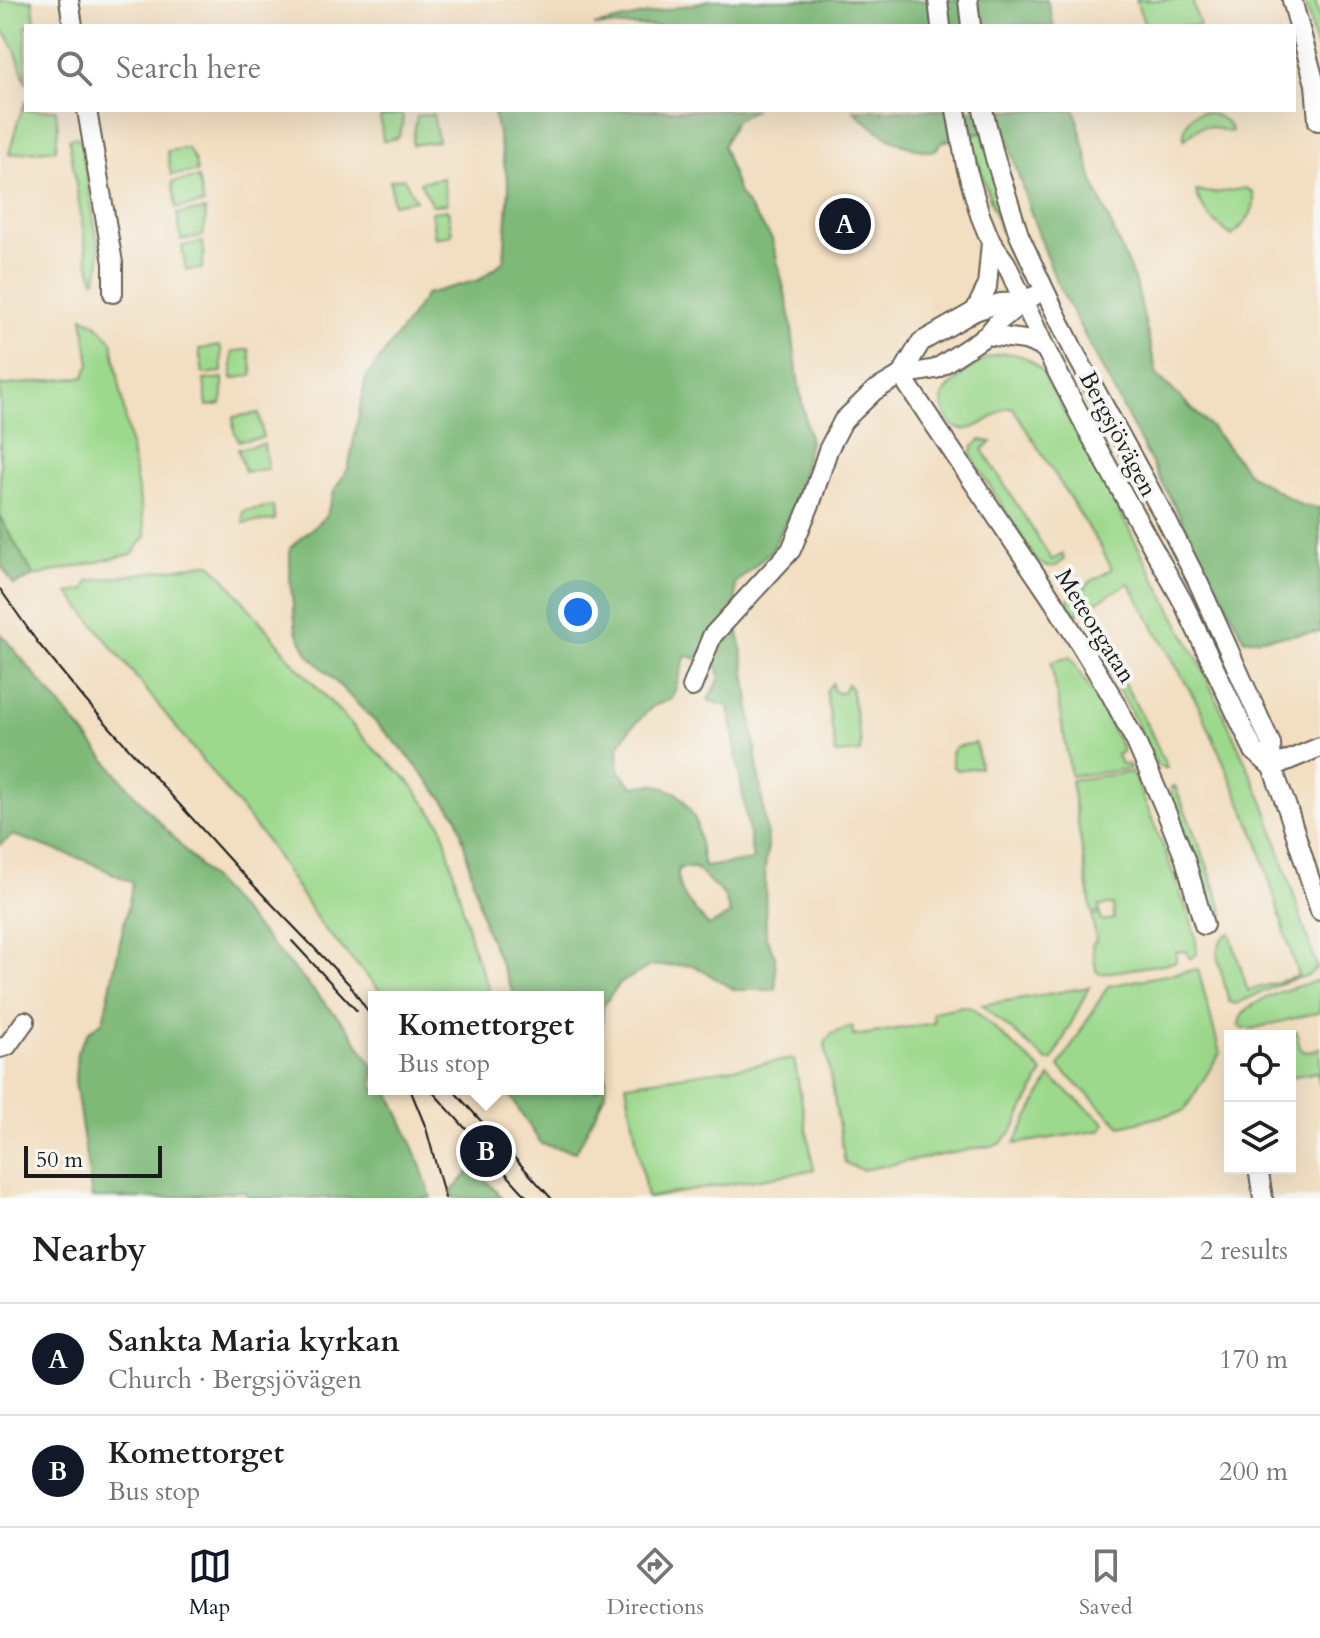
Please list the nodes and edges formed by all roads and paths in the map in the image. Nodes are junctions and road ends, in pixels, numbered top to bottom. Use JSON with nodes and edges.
{"nodes":[{"id":1,"x":69,"y":0,"type":"edge"},
{"id":2,"x":938,"y":0,"type":"edge"},
{"id":3,"x":968,"y":0,"type":"edge"},
{"id":4,"x":1292,"y":0,"type":"edge"},
{"id":5,"x":73,"y":24,"type":"edge"},
{"id":6,"x":941,"y":24,"type":"edge"},
{"id":7,"x":971,"y":24,"type":"edge"},
{"id":8,"x":87,"y":112,"type":"edge"},
{"id":9,"x":956,"y":112,"type":"edge"},
{"id":10,"x":984,"y":112,"type":"edge"},
{"id":11,"x":1318,"y":121,"type":"dead end"},
{"id":12,"x":991,"y":242,"type":"junction"},
{"id":13,"x":1045,"y":291,"type":"junction"},
{"id":14,"x":113,"y":293,"type":"dead end"},
{"id":15,"x":1024,"y":301,"type":"junction"},
{"id":16,"x":975,"y":311,"type":"junction"},
{"id":17,"x":987,"y":335,"type":"junction"},
{"id":18,"x":1045,"y":348,"type":"junction"},
{"id":19,"x":901,"y":375,"type":"junction"},
{"id":20,"x":692,"y":687,"type":"dead end"},
{"id":21,"x":1320,"y":747,"type":"edge"},
{"id":22,"x":1272,"y":767,"type":"junction"},
{"id":23,"x":1320,"y":911,"type":"edge"},
{"id":24,"x":1204,"y":925,"type":"dead end"},
{"id":25,"x":25,"y":1021,"type":"dead end"},
{"id":26,"x":0,"y":1048,"type":"edge"},
{"id":27,"x":1259,"y":1174,"type":"edge"},
{"id":28,"x":1263,"y":1198,"type":"edge"}],
"edges":[{"from":1,"to":5,"type":"street"},
{"from":2,"to":6,"type":"street"},
{"from":3,"to":7,"type":"street"},
{"from":4,"to":11,"type":"street"},
{"from":8,"to":14,"type":"street"},
{"from":9,"to":12,"type":"street","name":"Bergsjövägen"},
{"from":10,"to":13,"type":"street","name":"Bergsjövägen"},
{"from":12,"to":15,"type":"street","name":"Bergsjövägen"},
{"from":12,"to":16,"type":"street"},
{"from":13,"to":15,"type":"street"},
{"from":13,"to":22,"type":"street","name":"Bergsjövägen"},
{"from":15,"to":16,"type":"street"},
{"from":15,"to":17,"type":"street"},
{"from":15,"to":18,"type":"street","name":"Bergsjövägen"},
{"from":16,"to":19,"type":"street"},
{"from":17,"to":18,"type":"street"},
{"from":17,"to":19,"type":"street"},
{"from":18,"to":22,"type":"street","name":"Bergsjövägen"},
{"from":19,"to":20,"type":"street"},
{"from":19,"to":24,"type":"street","name":"Meteorgatan"},
{"from":21,"to":22,"type":"street"},
{"from":22,"to":23,"type":"street","name":"Bergsjövägen"},
{"from":25,"to":26,"type":"street"},
{"from":27,"to":28,"type":"street"}]}
